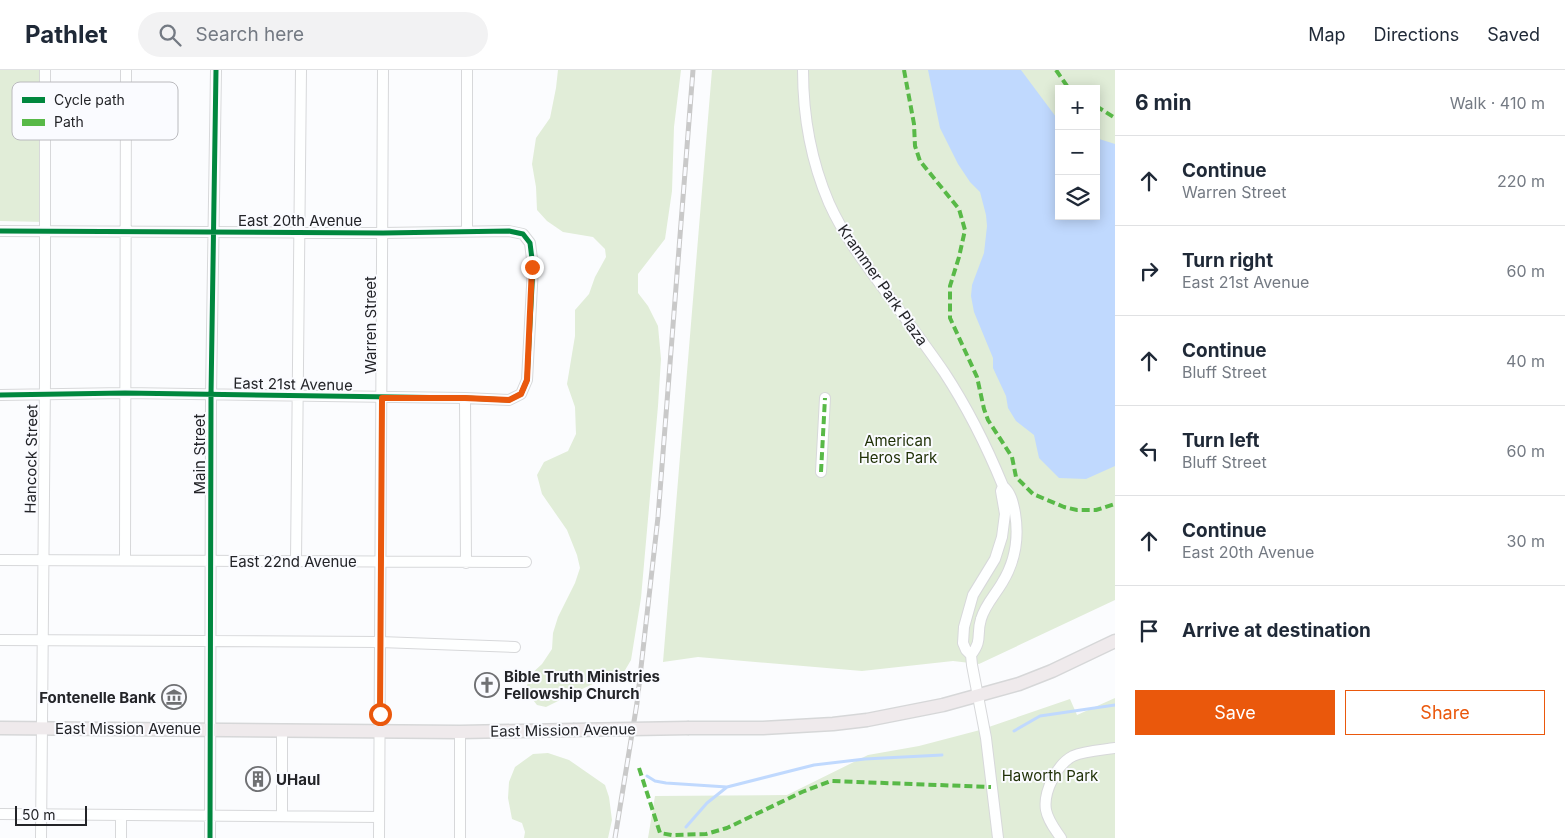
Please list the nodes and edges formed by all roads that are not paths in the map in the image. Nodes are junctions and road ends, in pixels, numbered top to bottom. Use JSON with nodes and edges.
{"nodes":[{"id":1,"x":216,"y":70,"type":"edge"},
{"id":2,"x":301,"y":70,"type":"edge"},
{"id":3,"x":383,"y":70,"type":"edge"},
{"id":4,"x":468,"y":70,"type":"edge"},
{"id":5,"x":803,"y":70,"type":"edge"},
{"id":6,"x":45,"y":140,"type":"edge"},
{"id":7,"x":126,"y":140,"type":"edge"},
{"id":8,"x":0,"y":231,"type":"edge"},
{"id":9,"x":45,"y":231,"type":"junction"},
{"id":10,"x":125,"y":231,"type":"junction"},
{"id":11,"x":213,"y":232,"type":"junction"},
{"id":12,"x":299,"y":232,"type":"junction"},
{"id":13,"x":467,"y":232,"type":"junction"},
{"id":14,"x":383,"y":233,"type":"junction"},
{"id":15,"x":530,"y":308,"type":"joint"},
{"id":16,"x":125,"y":393,"type":"junction"},
{"id":17,"x":45,"y":394,"type":"junction"},
{"id":18,"x":0,"y":395,"type":"edge"},
{"id":19,"x":211,"y":395,"type":"junction"},
{"id":20,"x":298,"y":396,"type":"junction"},
{"id":21,"x":382,"y":398,"type":"junction"},
{"id":22,"x":465,"y":398,"type":"junction"},
{"id":23,"x":825,"y":398,"type":"dead end"},
{"id":24,"x":821,"y":472,"type":"dead end"},
{"id":25,"x":1003,"y":486,"type":"junction"},
{"id":26,"x":0,"y":560,"type":"edge"},
{"id":27,"x":43,"y":560,"type":"junction"},
{"id":28,"x":125,"y":560,"type":"junction"},
{"id":29,"x":211,"y":560,"type":"junction"},
{"id":30,"x":296,"y":561,"type":"junction"},
{"id":31,"x":380,"y":561,"type":"junction"},
{"id":32,"x":466,"y":562,"type":"junction"},
{"id":33,"x":526,"y":562,"type":"dead end"},
{"id":34,"x":978,"y":586,"type":"junction"},
{"id":35,"x":992,"y":596,"type":"junction"},
{"id":36,"x":0,"y":640,"type":"edge"},
{"id":37,"x":42,"y":640,"type":"junction"},
{"id":38,"x":1114,"y":641,"type":"edge"},
{"id":39,"x":211,"y":642,"type":"junction"},
{"id":40,"x":380,"y":642,"type":"junction"},
{"id":41,"x":514,"y":647,"type":"dead end"},
{"id":42,"x":971,"y":655,"type":"junction"},
{"id":43,"x":978,"y":696,"type":"junction"},
{"id":44,"x":0,"y":728,"type":"edge"},
{"id":45,"x":42,"y":728,"type":"junction"},
{"id":46,"x":211,"y":729,"type":"junction"},
{"id":47,"x":282,"y":730,"type":"junction"},
{"id":48,"x":380,"y":731,"type":"junction"},
{"id":49,"x":460,"y":732,"type":"junction"},
{"id":50,"x":1115,"y":748,"type":"edge"},
{"id":51,"x":0,"y":814,"type":"edge"},
{"id":52,"x":41,"y":814,"type":"junction"},
{"id":53,"x":121,"y":816,"type":"junction"},
{"id":54,"x":210,"y":816,"type":"junction"},
{"id":55,"x":282,"y":816,"type":"junction"},
{"id":56,"x":379,"y":817,"type":"junction"},
{"id":57,"x":41,"y":838,"type":"edge"},
{"id":58,"x":121,"y":838,"type":"edge"},
{"id":59,"x":210,"y":838,"type":"edge"},
{"id":60,"x":379,"y":838,"type":"edge"},
{"id":61,"x":460,"y":838,"type":"edge"},
{"id":62,"x":998,"y":838,"type":"edge"},
{"id":63,"x":1060,"y":838,"type":"edge"}],
"edges":[{"from":1,"to":11,"type":"street","name":"Main Street"},
{"from":2,"to":12,"type":"street"},
{"from":3,"to":14,"type":"street","name":"Warren Street"},
{"from":4,"to":13,"type":"street"},
{"from":5,"to":25,"type":"street","name":"Krammer Park Plaza"},
{"from":6,"to":9,"type":"street","name":"Hancock Street"},
{"from":7,"to":10,"type":"street"},
{"from":8,"to":9,"type":"street","name":"East 20th Avenue"},
{"from":9,"to":10,"type":"street","name":"East 20th Avenue"},
{"from":9,"to":17,"type":"street","name":"Hancock Street"},
{"from":10,"to":11,"type":"street","name":"East 20th Avenue"},
{"from":10,"to":16,"type":"street"},
{"from":11,"to":12,"type":"street","name":"East 20th Avenue"},
{"from":11,"to":19,"type":"street","name":"Main Street"},
{"from":12,"to":14,"type":"street","name":"East 20th Avenue"},
{"from":12,"to":20,"type":"street"},
{"from":13,"to":14,"type":"street","name":"East 20th Avenue"},
{"from":13,"to":15,"type":"street","name":"East 20th Avenue"},
{"from":14,"to":21,"type":"street","name":"Warren Street"},
{"from":15,"to":22,"type":"street","name":"East 21st Avenue"},
{"from":16,"to":17,"type":"street","name":"East 21st Avenue"},
{"from":16,"to":19,"type":"street","name":"East 21st Avenue"},
{"from":16,"to":28,"type":"street"},
{"from":17,"to":18,"type":"street","name":"East 21st Avenue"},
{"from":17,"to":27,"type":"street","name":"Hancock Street"},
{"from":19,"to":20,"type":"street","name":"East 21st Avenue"},
{"from":19,"to":29,"type":"street","name":"Main Street"},
{"from":20,"to":21,"type":"street","name":"East 21st Avenue"},
{"from":20,"to":30,"type":"street"},
{"from":21,"to":22,"type":"street","name":"East 21st Avenue"},
{"from":21,"to":31,"type":"street","name":"Warren Street"},
{"from":22,"to":32,"type":"street"},
{"from":23,"to":24,"type":"street"},
{"from":25,"to":34,"type":"street","name":"Krammer Park Plaza"},
{"from":25,"to":35,"type":"street","name":"Krammer Park Plaza"},
{"from":26,"to":27,"type":"street","name":"East 22nd Avenue"},
{"from":27,"to":28,"type":"street","name":"East 22nd Avenue"},
{"from":27,"to":37,"type":"street","name":"Hancock Street"},
{"from":28,"to":29,"type":"street","name":"East 22nd Avenue"},
{"from":29,"to":30,"type":"street","name":"East 22nd Avenue"},
{"from":29,"to":39,"type":"street","name":"Main Street"},
{"from":30,"to":31,"type":"street","name":"East 22nd Avenue"},
{"from":31,"to":32,"type":"street","name":"East 22nd Avenue"},
{"from":31,"to":40,"type":"street","name":"Warren Street"},
{"from":32,"to":33,"type":"street","name":"East 22nd Avenue"},
{"from":34,"to":35,"type":"street"},
{"from":34,"to":42,"type":"street","name":"Krammer Park Plaza"},
{"from":35,"to":42,"type":"street","name":"Krammer Park Plaza"},
{"from":36,"to":37,"type":"street"},
{"from":37,"to":39,"type":"street"},
{"from":37,"to":45,"type":"street","name":"Hancock Street"},
{"from":38,"to":43,"type":"main road","name":"East Mission Avenue"},
{"from":39,"to":40,"type":"street"},
{"from":39,"to":46,"type":"street","name":"Main Street"},
{"from":40,"to":41,"type":"street"},
{"from":40,"to":48,"type":"street","name":"Warren Street"},
{"from":42,"to":43,"type":"street","name":"Krammer Park Plaza"},
{"from":43,"to":49,"type":"main road","name":"East Mission Avenue","bridge":true},
{"from":43,"to":62,"type":"street","name":"Krammer Park Plaza"},
{"from":44,"to":45,"type":"main road","name":"East Mission Avenue"},
{"from":45,"to":46,"type":"main road","name":"East Mission Avenue"},
{"from":45,"to":52,"type":"street","name":"Hancock Street"},
{"from":46,"to":47,"type":"main road","name":"East Mission Avenue"},
{"from":46,"to":54,"type":"street","name":"Main Street"},
{"from":47,"to":48,"type":"main road","name":"East Mission Avenue"},
{"from":47,"to":55,"type":"street"},
{"from":48,"to":49,"type":"main road","name":"East Mission Avenue"},
{"from":48,"to":56,"type":"street","name":"Warren Street"},
{"from":49,"to":61,"type":"street"},
{"from":50,"to":63,"type":"street"},
{"from":51,"to":52,"type":"street"},
{"from":52,"to":53,"type":"street"},
{"from":52,"to":57,"type":"street","name":"Hancock Street"},
{"from":53,"to":54,"type":"street"},
{"from":53,"to":58,"type":"street"},
{"from":54,"to":55,"type":"street"},
{"from":54,"to":59,"type":"street","name":"Main Street"},
{"from":55,"to":56,"type":"street"},
{"from":56,"to":60,"type":"street","name":"Warren Street"}]}
